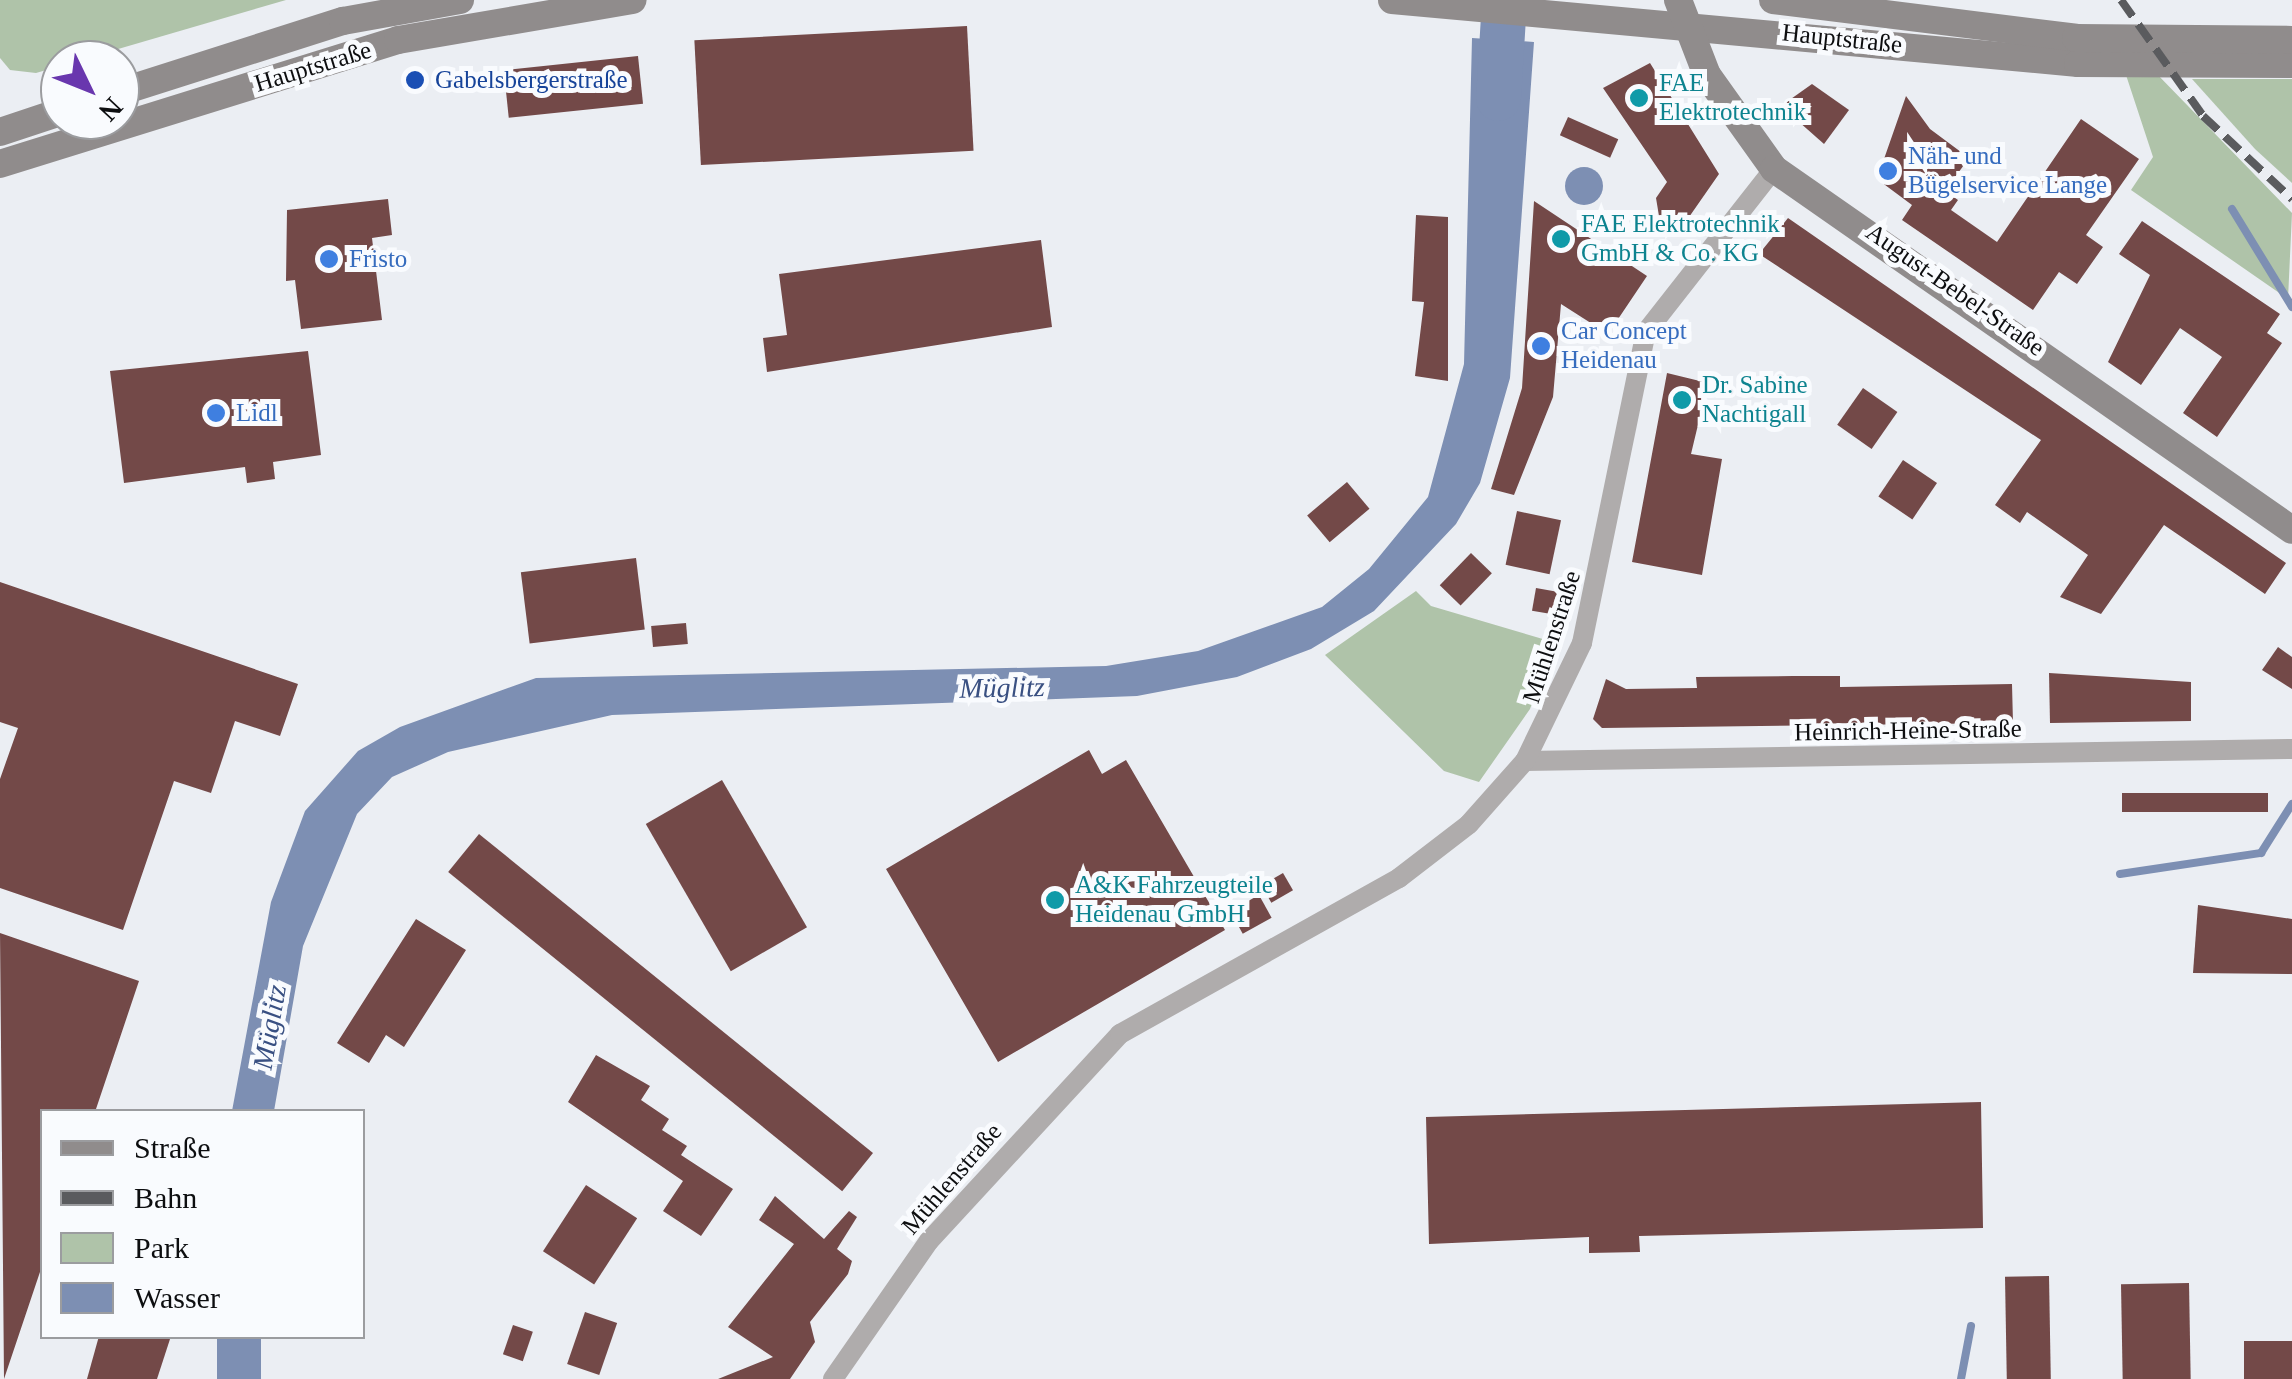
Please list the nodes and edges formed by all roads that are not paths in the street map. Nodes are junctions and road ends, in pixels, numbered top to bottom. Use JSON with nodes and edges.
{"nodes":[{"id":1,"x":460,"y":0,"type":"edge"},
{"id":2,"x":634,"y":0,"type":"edge"},
{"id":3,"x":1392,"y":0,"type":"edge"},
{"id":4,"x":1773,"y":0,"type":"edge"},
{"id":5,"x":1683,"y":12,"type":"edge"},
{"id":6,"x":2292,"y":40,"type":"edge"},
{"id":7,"x":2292,"y":64,"type":"edge"},
{"id":8,"x":140,"y":86,"type":"edge"},
{"id":9,"x":40,"y":119,"type":"edge"},
{"id":10,"x":0,"y":132,"type":"edge"},
{"id":11,"x":0,"y":164,"type":"edge"},
{"id":12,"x":1774,"y":169,"type":"junction"},
{"id":13,"x":2292,"y":530,"type":"edge"},
{"id":14,"x":2292,"y":749,"type":"edge"},
{"id":15,"x":1525,"y":761,"type":"junction"},
{"id":16,"x":834,"y":1379,"type":"edge"}],
"edges":[{"from":1,"to":8,"type":"main road","name":"Hauptstraße"},
{"from":2,"to":11,"type":"main road","name":"Hauptstraße"},
{"from":3,"to":5,"type":"main road","name":"Hauptstraße"},
{"from":4,"to":6,"type":"main road","name":"Hauptstraße"},
{"from":5,"to":7,"type":"main road","name":"Hauptstraße"},
{"from":5,"to":12,"type":"main road","name":"August-Bebel-Straße"},
{"from":9,"to":10,"type":"main road"},
{"from":12,"to":13,"type":"main road","name":"August-Bebel-Straße"},
{"from":12,"to":15,"type":"street","name":"Mühlenstraße"},
{"from":14,"to":15,"type":"street","name":"Heinrich-Heine-Straße"},
{"from":15,"to":16,"type":"street","name":"Mühlenstraße"}]}
